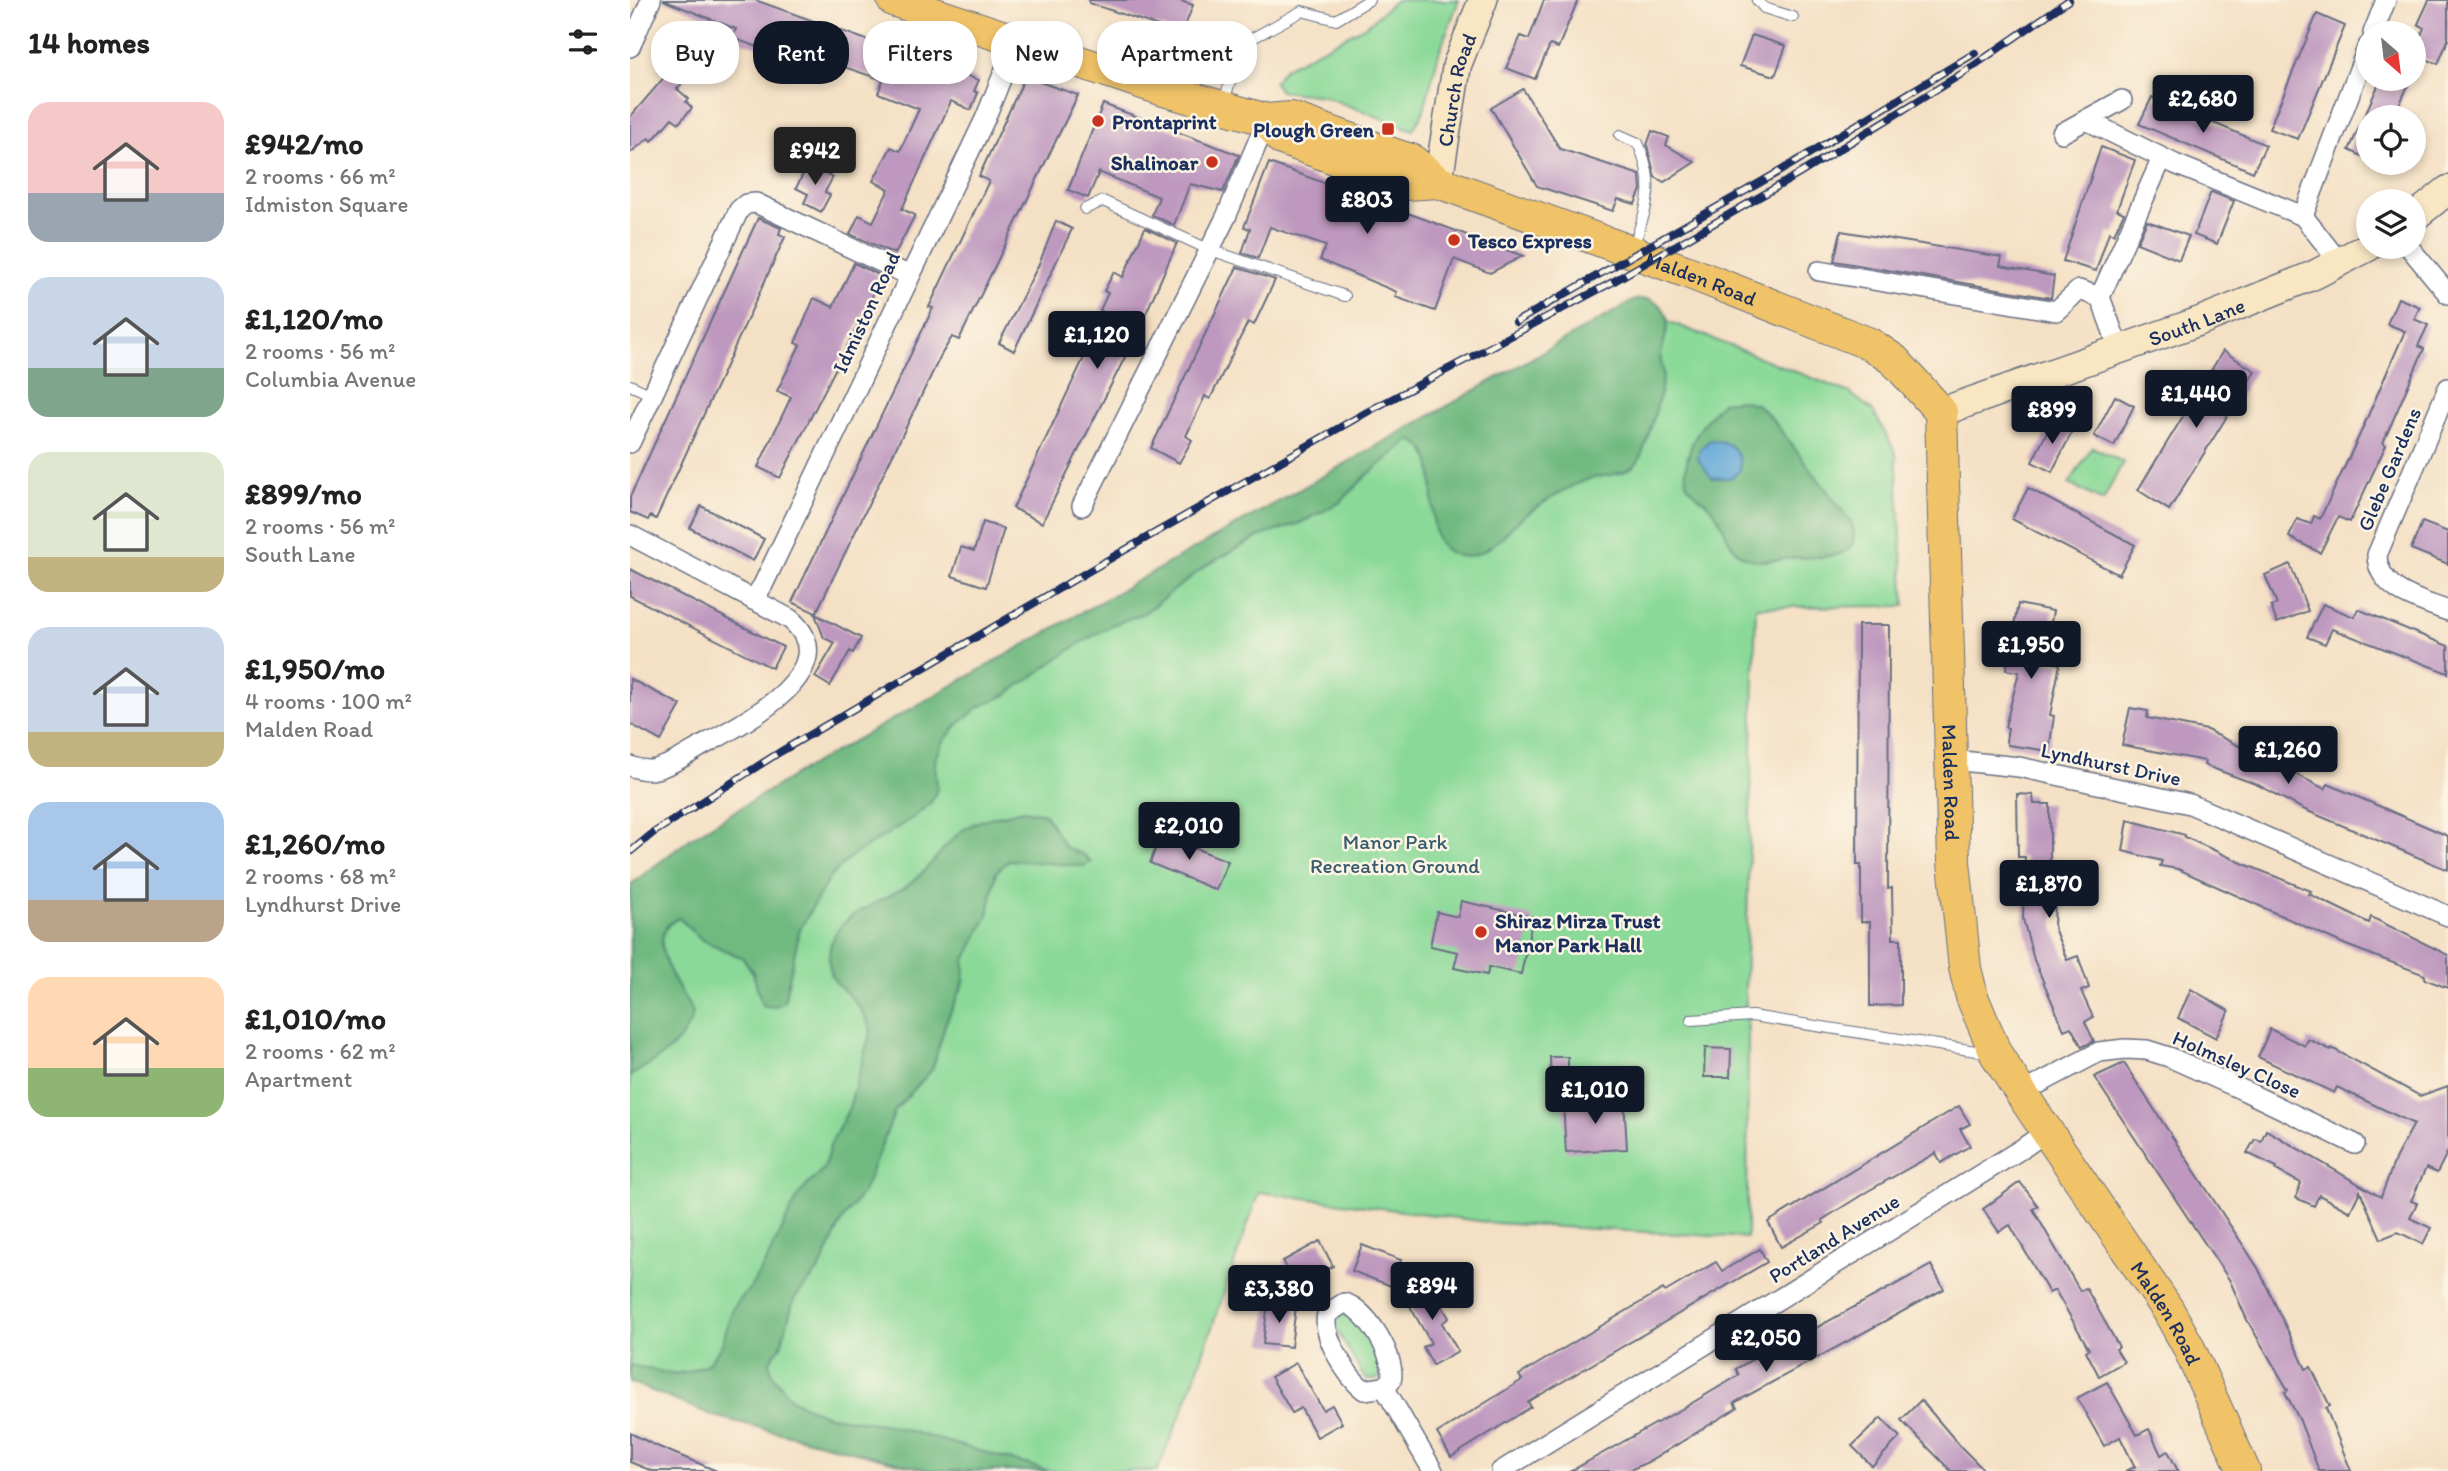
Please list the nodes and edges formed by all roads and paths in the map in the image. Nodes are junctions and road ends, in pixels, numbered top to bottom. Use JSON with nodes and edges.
{"nodes":[{"id":1,"x":651,"y":0,"type":"edge"},
{"id":2,"x":893,"y":0,"type":"edge"},
{"id":3,"x":1369,"y":0,"type":"edge"},
{"id":4,"x":1483,"y":0,"type":"edge"},
{"id":5,"x":1757,"y":0,"type":"edge"},
{"id":6,"x":2385,"y":0,"type":"edge"},
{"id":7,"x":1793,"y":16,"type":"dead end"},
{"id":8,"x":2377,"y":21,"type":"edge"},
{"id":9,"x":991,"y":33,"type":"edge"},
{"id":10,"x":630,"y":47,"type":"edge"},
{"id":11,"x":1083,"y":63,"type":"edge"},
{"id":12,"x":2356,"y":77,"type":"edge"},
{"id":13,"x":999,"y":84,"type":"edge"},
{"id":14,"x":2122,"y":100,"type":"dead end"},
{"id":15,"x":1221,"y":107,"type":"junction"},
{"id":16,"x":1267,"y":120,"type":"junction"},
{"id":17,"x":2086,"y":120,"type":"junction"},
{"id":18,"x":2062,"y":134,"type":"dead end"},
{"id":19,"x":1620,"y":135,"type":"dead end"},
{"id":20,"x":2162,"y":158,"type":"junction"},
{"id":21,"x":1438,"y":182,"type":"junction"},
{"id":22,"x":2448,"y":191,"type":"edge"},
{"id":23,"x":2426,"y":208,"type":"edge"},
{"id":24,"x":1085,"y":209,"type":"dead end"},
{"id":25,"x":2303,"y":216,"type":"junction"},
{"id":26,"x":1208,"y":249,"type":"junction"},
{"id":27,"x":1631,"y":252,"type":"junction"},
{"id":28,"x":2356,"y":253,"type":"edge"},
{"id":29,"x":2419,"y":259,"type":"edge"},
{"id":30,"x":2339,"y":262,"type":"junction"},
{"id":31,"x":1819,"y":271,"type":"dead end"},
{"id":32,"x":908,"y":275,"type":"junction"},
{"id":33,"x":2448,"y":294,"type":"edge"},
{"id":34,"x":1345,"y":296,"type":"dead end"},
{"id":35,"x":2100,"y":297,"type":"junction"},
{"id":36,"x":2120,"y":351,"type":"junction"},
{"id":37,"x":630,"y":385,"type":"edge"},
{"id":38,"x":2448,"y":388,"type":"edge"},
{"id":39,"x":652,"y":395,"type":"junction"},
{"id":40,"x":1941,"y":412,"type":"junction"},
{"id":41,"x":630,"y":443,"type":"edge"},
{"id":42,"x":1082,"y":506,"type":"dead end"},
{"id":43,"x":630,"y":535,"type":"edge"},
{"id":44,"x":753,"y":600,"type":"junction"},
{"id":45,"x":2448,"y":611,"type":"edge"},
{"id":46,"x":1952,"y":760,"type":"junction"},
{"id":47,"x":630,"y":766,"type":"edge"},
{"id":48,"x":2448,"y":916,"type":"edge"},
{"id":49,"x":1691,"y":1020,"type":"dead end"},
{"id":50,"x":1996,"y":1054,"type":"junction"},
{"id":51,"x":2021,"y":1093,"type":"junction"},
{"id":52,"x":2046,"y":1131,"type":"junction"},
{"id":53,"x":2355,"y":1144,"type":"dead end"},
{"id":54,"x":1384,"y":1387,"type":"dead end"},
{"id":55,"x":1527,"y":1464,"type":"edge"},
{"id":56,"x":1433,"y":1471,"type":"edge"},
{"id":57,"x":1501,"y":1471,"type":"edge"},
{"id":58,"x":2244,"y":1471,"type":"edge"}],
"edges":[{"from":1,"to":10,"type":"street"},
{"from":2,"to":9,"type":"main road","name":"Malden Road"},
{"from":3,"to":15,"type":"lane"},
{"from":4,"to":21,"type":"street","name":"Church Road"},
{"from":5,"to":7,"type":"lane"},
{"from":6,"to":8,"type":"street"},
{"from":11,"to":15,"type":"main road","name":"Malden Road"},
{"from":12,"to":25,"type":"street"},
{"from":13,"to":32,"type":"street","name":"Idmiston Road"},
{"from":14,"to":17,"type":"street"},
{"from":15,"to":16,"type":"main road","name":"Malden Road"},
{"from":16,"to":21,"type":"main road","name":"Malden Road"},
{"from":16,"to":26,"type":"street"},
{"from":17,"to":18,"type":"street"},
{"from":17,"to":20,"type":"street"},
{"from":19,"to":27,"type":"lane"},
{"from":20,"to":25,"type":"street"},
{"from":20,"to":35,"type":"street"},
{"from":21,"to":27,"type":"main road","name":"Malden Road"},
{"from":22,"to":23,"type":"street"},
{"from":24,"to":26,"type":"lane"},
{"from":25,"to":30,"type":"street"},
{"from":26,"to":34,"type":"lane"},
{"from":26,"to":42,"type":"street"},
{"from":27,"to":40,"type":"main road","name":"Malden Road"},
{"from":28,"to":30,"type":"street","name":"South Lane"},
{"from":29,"to":33,"type":"street"},
{"from":30,"to":36,"type":"street","name":"South Lane"},
{"from":31,"to":35,"type":"street"},
{"from":32,"to":39,"type":"street"},
{"from":32,"to":44,"type":"street","name":"Idmiston Road"},
{"from":35,"to":36,"type":"street"},
{"from":36,"to":40,"type":"street","name":"South Lane"},
{"from":37,"to":39,"type":"lane"},
{"from":38,"to":45,"type":"street","name":"Glebe Gardens"},
{"from":39,"to":41,"type":"street"},
{"from":40,"to":46,"type":"main road","name":"Malden Road"},
{"from":43,"to":44,"type":"street"},
{"from":44,"to":47,"type":"street"},
{"from":46,"to":48,"type":"street","name":"Lyndhurst Drive"},
{"from":46,"to":50,"type":"main road","name":"Malden Road"},
{"from":49,"to":50,"type":"lane"},
{"from":50,"to":51,"type":"main road","name":"Malden Road"},
{"from":51,"to":52,"type":"main road","name":"Malden Road"},
{"from":51,"to":53,"type":"street","name":"Holmsley Close"},
{"from":52,"to":55,"type":"street","name":"Portland Avenue"},
{"from":52,"to":58,"type":"main road","name":"Malden Road"},
{"from":54,"to":56,"type":"street"},
{"from":55,"to":57,"type":"street","name":"Portland Avenue"}]}
